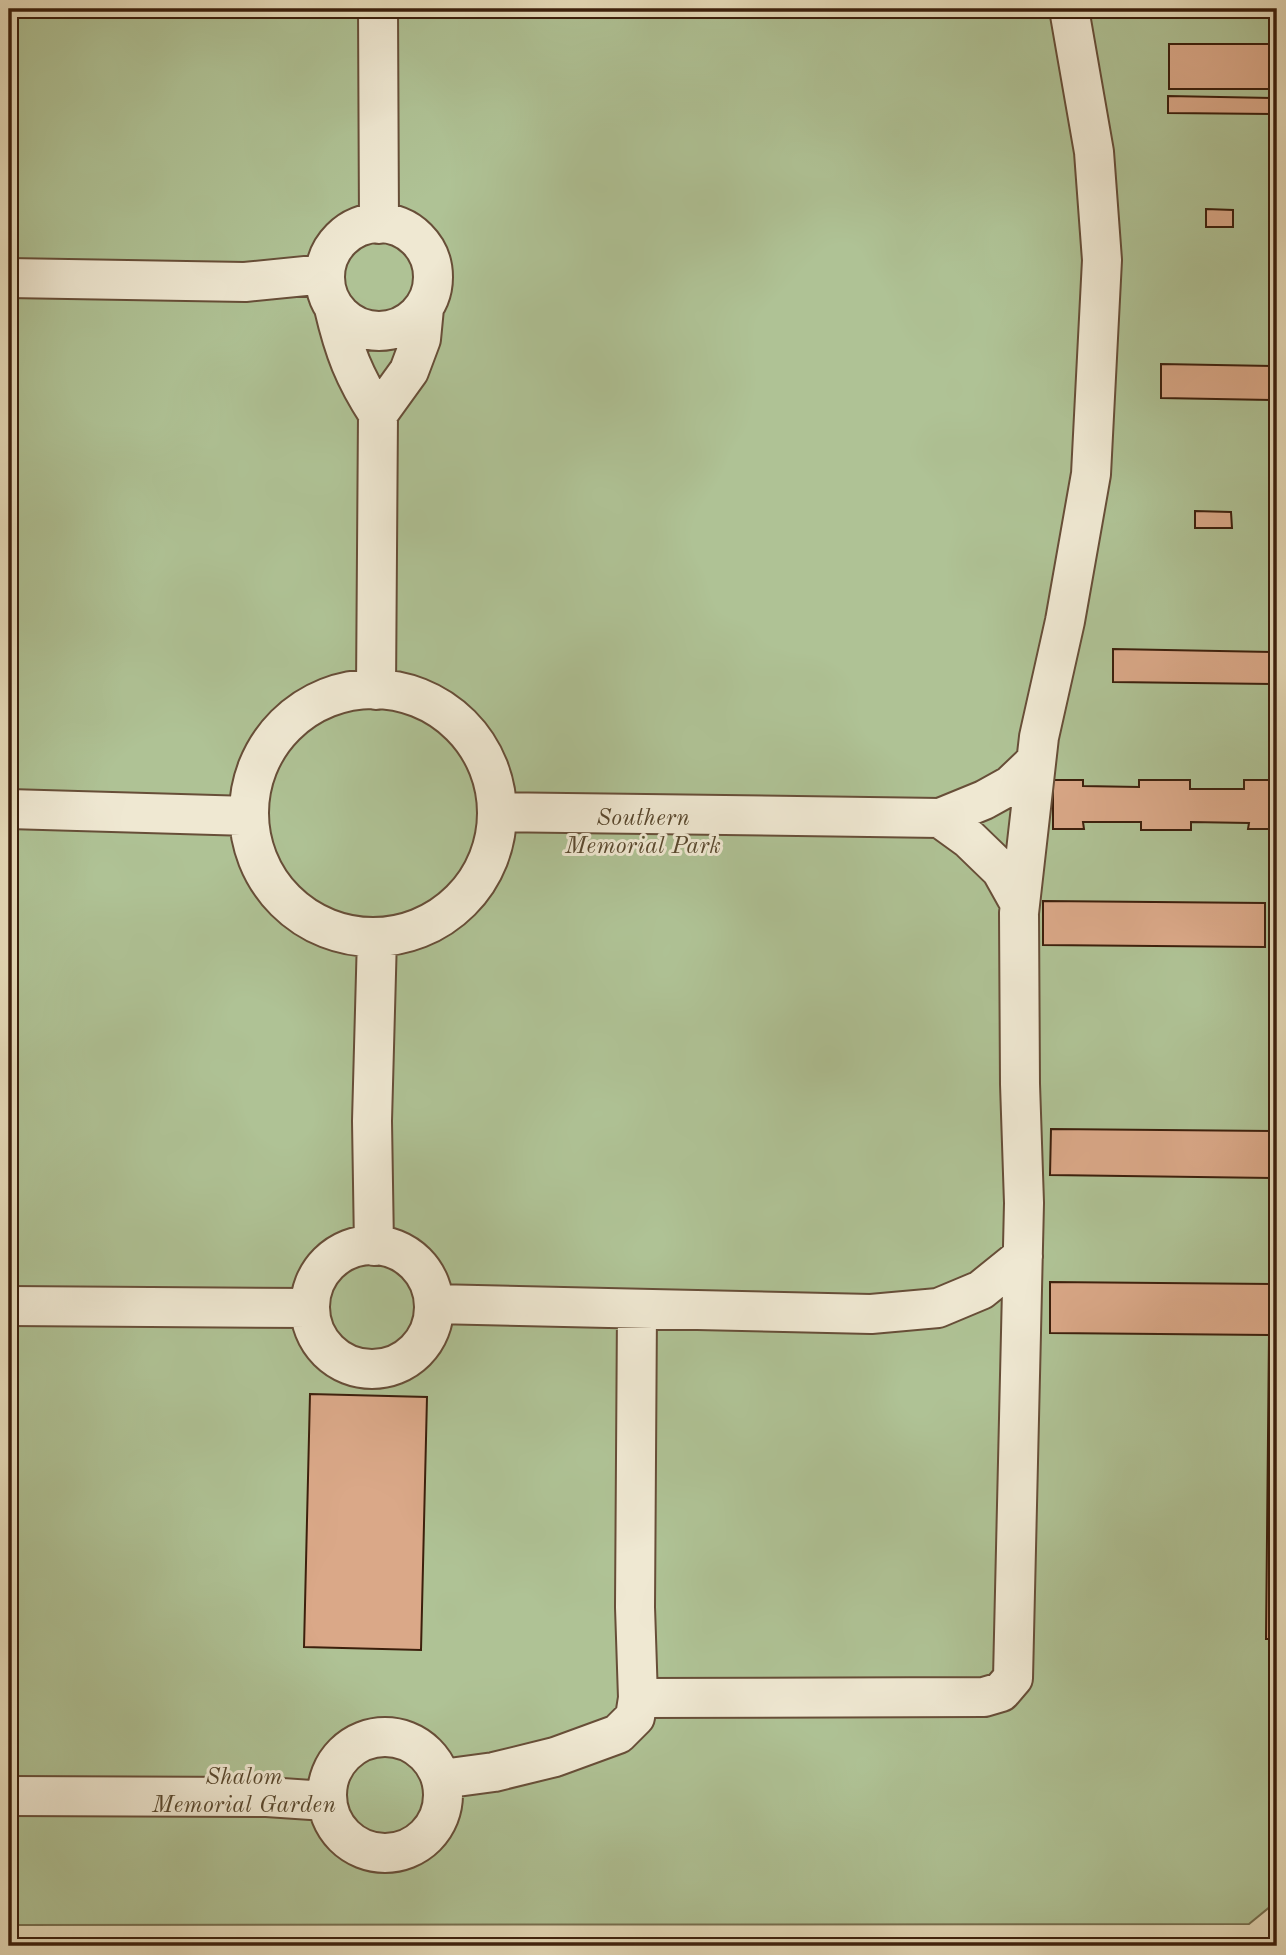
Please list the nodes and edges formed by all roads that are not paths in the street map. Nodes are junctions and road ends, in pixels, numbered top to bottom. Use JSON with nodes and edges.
{"nodes":[{"id":1,"x":378,"y":9,"type":"edge"},
{"id":2,"x":1069,"y":9,"type":"edge"},
{"id":3,"x":379,"y":224,"type":"junction"},
{"id":4,"x":9,"y":278,"type":"edge"},
{"id":5,"x":329,"y":291,"type":"junction"},
{"id":6,"x":424,"y":308,"type":"junction"},
{"id":7,"x":378,"y":414,"type":"junction"},
{"id":8,"x":376,"y":690,"type":"junction"},
{"id":9,"x":1036,"y":761,"type":"junction"},
{"id":10,"x":9,"y":809,"type":"edge"},
{"id":11,"x":497,"y":812,"type":"junction"},
{"id":12,"x":249,"y":816,"type":"junction"},
{"id":13,"x":940,"y":818,"type":"junction"},
{"id":14,"x":1020,"y":904,"type":"junction"},
{"id":15,"x":377,"y":937,"type":"junction"},
{"id":16,"x":374,"y":1246,"type":"junction"},
{"id":17,"x":1023,"y":1255,"type":"junction"},
{"id":18,"x":434,"y":1304,"type":"junction"},
{"id":19,"x":9,"y":1306,"type":"edge"},
{"id":20,"x":310,"y":1308,"type":"junction"},
{"id":21,"x":637,"y":1310,"type":"junction"},
{"id":22,"x":638,"y":1698,"type":"junction"},
{"id":23,"x":442,"y":1779,"type":"junction"},
{"id":24,"x":9,"y":1796,"type":"edge"},
{"id":25,"x":327,"y":1801,"type":"junction"}],
"edges":[{"from":1,"to":3,"type":"lane"},
{"from":2,"to":9,"type":"lane"},
{"from":3,"to":5,"type":"lane"},
{"from":3,"to":6,"type":"lane"},
{"from":4,"to":5,"type":"lane"},
{"from":5,"to":6,"type":"lane"},
{"from":5,"to":7,"type":"lane"},
{"from":6,"to":7,"type":"lane"},
{"from":7,"to":8,"type":"lane"},
{"from":8,"to":11,"type":"lane"},
{"from":8,"to":12,"type":"lane"},
{"from":9,"to":13,"type":"lane"},
{"from":9,"to":14,"type":"lane"},
{"from":10,"to":12,"type":"lane"},
{"from":11,"to":13,"type":"lane"},
{"from":11,"to":15,"type":"lane"},
{"from":12,"to":15,"type":"lane"},
{"from":13,"to":14,"type":"lane"},
{"from":14,"to":17,"type":"lane"},
{"from":15,"to":16,"type":"lane"},
{"from":16,"to":18,"type":"lane"},
{"from":16,"to":20,"type":"lane"},
{"from":17,"to":21,"type":"lane"},
{"from":17,"to":22,"type":"lane"},
{"from":18,"to":20,"type":"lane"},
{"from":18,"to":21,"type":"lane"},
{"from":19,"to":20,"type":"lane"},
{"from":21,"to":22,"type":"lane"},
{"from":22,"to":23,"type":"lane"},
{"from":23,"to":25,"type":"lane"},
{"from":23,"to":25,"type":"lane"},
{"from":24,"to":25,"type":"lane"}]}
